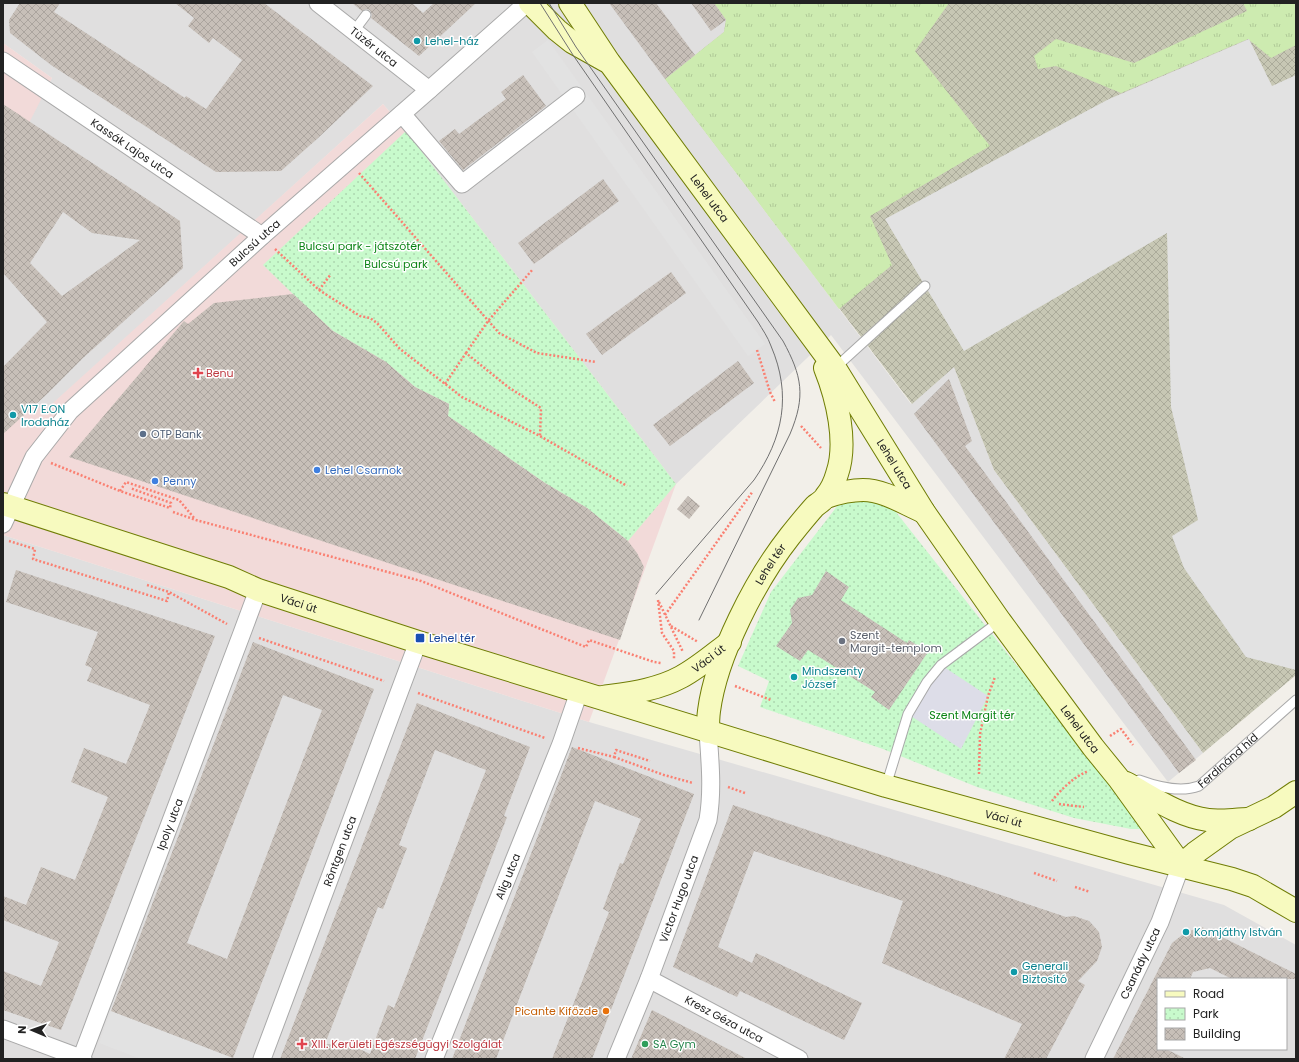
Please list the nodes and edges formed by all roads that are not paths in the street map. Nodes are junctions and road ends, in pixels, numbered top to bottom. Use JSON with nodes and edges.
{"nodes":[{"id":1,"x":318,"y":3,"type":"edge"},
{"id":2,"x":528,"y":3,"type":"edge"},
{"id":3,"x":570,"y":3,"type":"edge"},
{"id":4,"x":366,"y":15,"type":"dead end"},
{"id":5,"x":354,"y":31,"type":"junction"},
{"id":6,"x":3,"y":61,"type":"edge"},
{"id":7,"x":609,"y":62,"type":"junction"},
{"id":8,"x":429,"y":90,"type":"junction"},
{"id":9,"x":576,"y":96,"type":"dead end"},
{"id":10,"x":402,"y":114,"type":"junction"},
{"id":11,"x":262,"y":236,"type":"junction"},
{"id":12,"x":925,"y":286,"type":"dead end"},
{"id":13,"x":813,"y":337,"type":"junction"},
{"id":14,"x":836,"y":368,"type":"junction"},
{"id":15,"x":826,"y":497,"type":"junction"},
{"id":16,"x":6,"y":512,"type":"edge"},
{"id":17,"x":924,"y":512,"type":"junction"},
{"id":18,"x":258,"y":590,"type":"junction"},
{"id":19,"x":1000,"y":621,"type":"junction"},
{"id":20,"x":418,"y":642,"type":"junction"},
{"id":21,"x":730,"y":642,"type":"junction"},
{"id":22,"x":588,"y":695,"type":"junction"},
{"id":23,"x":1296,"y":700,"type":"edge"},
{"id":24,"x":708,"y":732,"type":"junction"},
{"id":25,"x":1119,"y":779,"type":"junction"},
{"id":26,"x":886,"y":786,"type":"junction"},
{"id":27,"x":1296,"y":792,"type":"edge"},
{"id":28,"x":1249,"y":819,"type":"junction"},
{"id":29,"x":1181,"y":865,"type":"junction"},
{"id":30,"x":1296,"y":911,"type":"edge"},
{"id":31,"x":649,"y":979,"type":"junction"},
{"id":32,"x":3,"y":1029,"type":"edge"},
{"id":33,"x":82,"y":1059,"type":"edge"},
{"id":34,"x":262,"y":1059,"type":"edge"},
{"id":35,"x":434,"y":1059,"type":"edge"},
{"id":36,"x":616,"y":1059,"type":"edge"},
{"id":37,"x":799,"y":1059,"type":"edge"},
{"id":38,"x":1094,"y":1059,"type":"edge"}],
"edges":[{"from":1,"to":5,"type":"street","name":"Tüzér utca"},
{"from":2,"to":7,"type":"main road","name":"Lehel utca"},
{"from":2,"to":8,"type":"street","name":"Bulcsú utca"},
{"from":3,"to":7,"type":"main road","name":"Lehel utca"},
{"from":4,"to":5,"type":"lane"},
{"from":5,"to":8,"type":"street","name":"Tüzér utca"},
{"from":6,"to":11,"type":"street","name":"Kassák Lajos utca"},
{"from":7,"to":13,"type":"main road","name":"Lehel utca"},
{"from":8,"to":10,"type":"street","name":"Bulcsú utca"},
{"from":9,"to":10,"type":"street"},
{"from":10,"to":11,"type":"street","name":"Bulcsú utca"},
{"from":11,"to":16,"type":"street","name":"Bulcsú utca"},
{"from":12,"to":14,"type":"lane"},
{"from":13,"to":14,"type":"main road","name":"Lehel utca"},
{"from":13,"to":15,"type":"main road","name":"Lehel tér"},
{"from":14,"to":17,"type":"main road","name":"Lehel utca"},
{"from":15,"to":17,"type":"main road","name":"Lehel tér"},
{"from":15,"to":21,"type":"main road","name":"Lehel tér"},
{"from":16,"to":18,"type":"main road","name":"Váci út"},
{"from":17,"to":19,"type":"main road","name":"Lehel utca"},
{"from":18,"to":20,"type":"main road","name":"Váci út"},
{"from":18,"to":33,"type":"street","name":"Ipoly utca"},
{"from":19,"to":25,"type":"main road","name":"Lehel utca"},
{"from":19,"to":26,"type":"lane"},
{"from":20,"to":22,"type":"main road","name":"Váci út"},
{"from":20,"to":34,"type":"street","name":"Röntgen utca"},
{"from":21,"to":22,"type":"main road","name":"Váci út"},
{"from":21,"to":24,"type":"main road","name":"Váci út"},
{"from":22,"to":24,"type":"main road","name":"Váci út"},
{"from":22,"to":35,"type":"street","name":"Alig utca"},
{"from":23,"to":25,"type":"lane","name":"Ferdinánd híd"},
{"from":24,"to":26,"type":"main road","name":"Váci út"},
{"from":24,"to":31,"type":"street","name":"Victor Hugo utca"},
{"from":25,"to":28,"type":"main road"},
{"from":25,"to":29,"type":"main road","name":"Lehel utca"},
{"from":26,"to":29,"type":"main road","name":"Váci út"},
{"from":27,"to":28,"type":"main road"},
{"from":28,"to":29,"type":"main road"},
{"from":29,"to":30,"type":"main road","name":"Váci út"},
{"from":29,"to":38,"type":"street","name":"Csanády utca"},
{"from":31,"to":36,"type":"street","name":"Victor Hugo utca"},
{"from":31,"to":37,"type":"street","name":"Kresz Géza utca"},
{"from":32,"to":33,"type":"street"}]}
